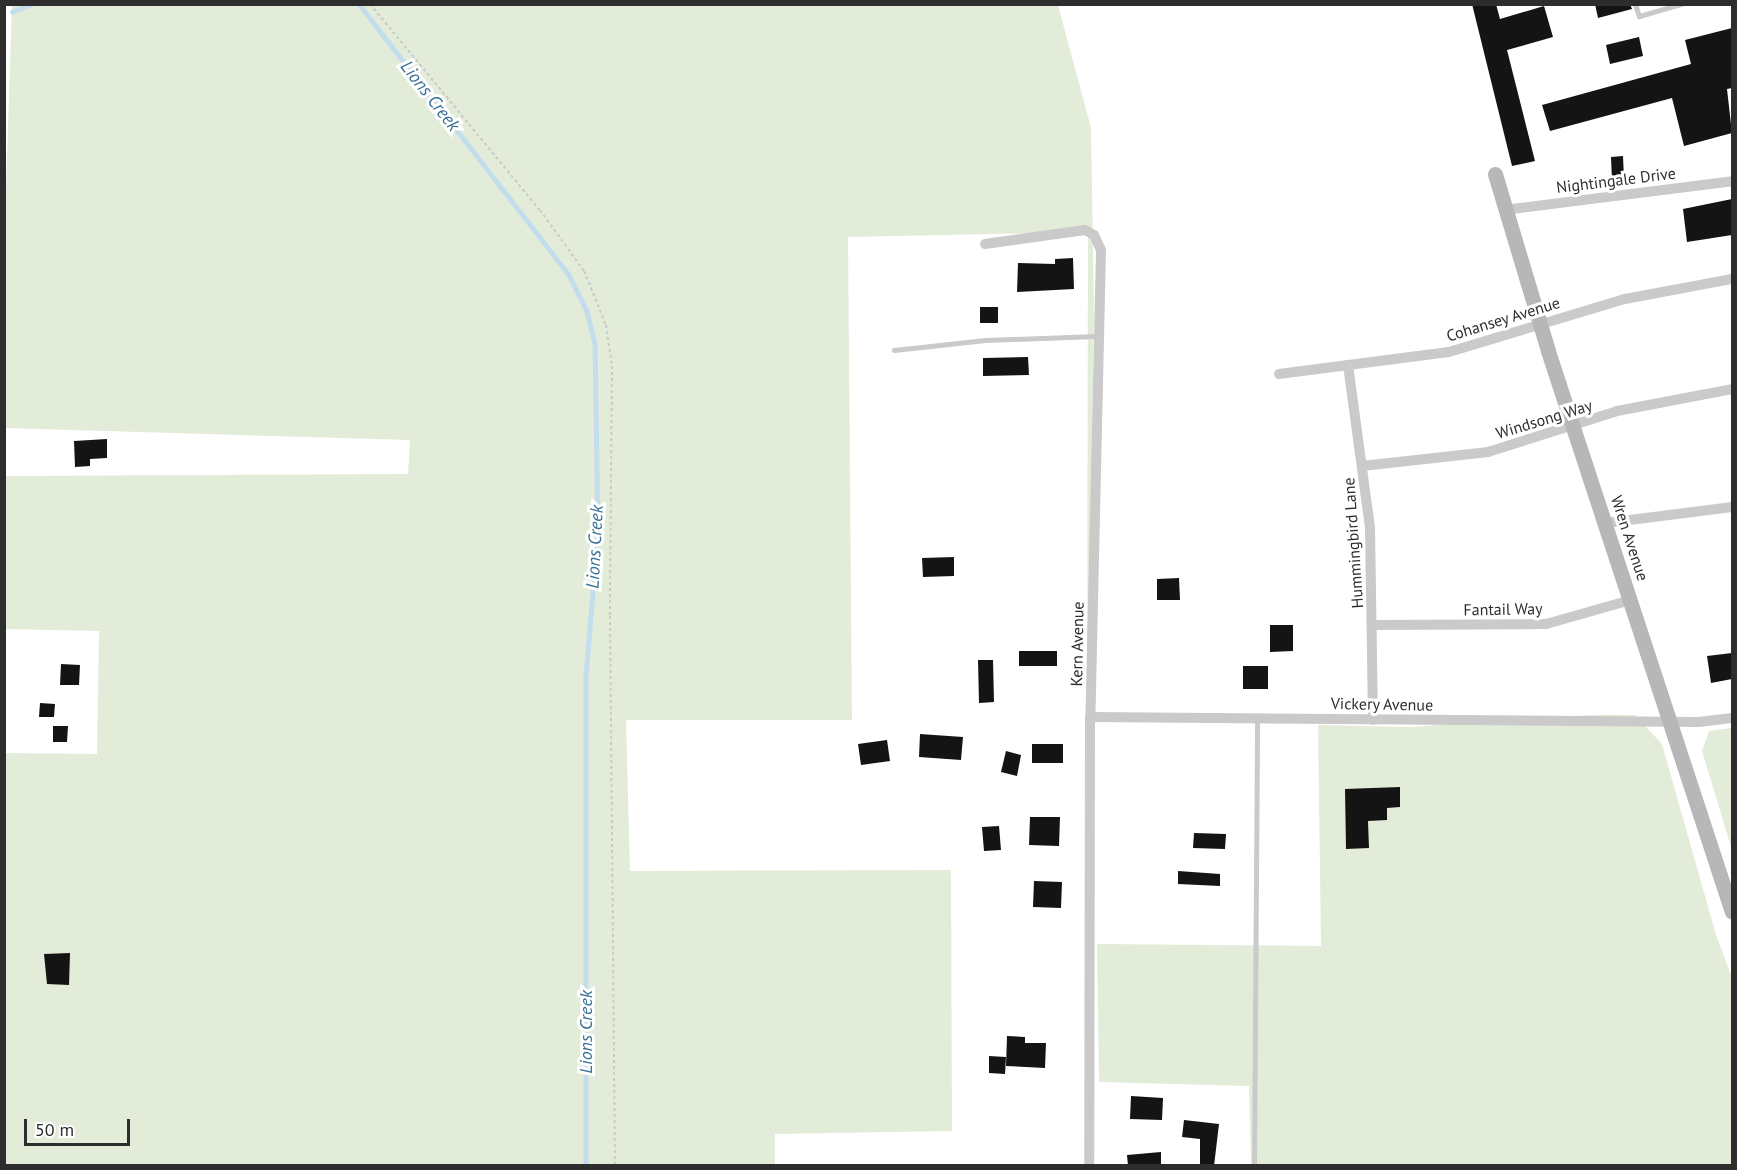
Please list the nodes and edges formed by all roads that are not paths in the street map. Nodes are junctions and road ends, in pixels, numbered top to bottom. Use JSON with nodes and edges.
{"nodes":[{"id":1,"x":1635,"y":4,"type":"edge"},
{"id":2,"x":1681,"y":4,"type":"edge"},
{"id":3,"x":1495,"y":174,"type":"dead end"},
{"id":4,"x":1732,"y":181,"type":"edge"},
{"id":5,"x":1504,"y":210,"type":"junction"},
{"id":6,"x":986,"y":244,"type":"dead end"},
{"id":7,"x":1732,"y":279,"type":"edge"},
{"id":8,"x":1540,"y":325,"type":"junction"},
{"id":9,"x":1097,"y":336,"type":"junction"},
{"id":10,"x":894,"y":350,"type":"dead end"},
{"id":11,"x":1348,"y":365,"type":"junction"},
{"id":12,"x":1279,"y":374,"type":"dead end"},
{"id":13,"x":1732,"y":389,"type":"edge"},
{"id":14,"x":1574,"y":426,"type":"junction"},
{"id":15,"x":1362,"y":466,"type":"junction"},
{"id":16,"x":1732,"y":507,"type":"edge"},
{"id":17,"x":1606,"y":523,"type":"junction"},
{"id":18,"x":1631,"y":600,"type":"junction"},
{"id":19,"x":1373,"y":625,"type":"junction"},
{"id":20,"x":1090,"y":717,"type":"junction"},
{"id":21,"x":1257,"y":717,"type":"junction"},
{"id":22,"x":1732,"y":718,"type":"edge"},
{"id":23,"x":1373,"y":720,"type":"junction"},
{"id":24,"x":1672,"y":722,"type":"junction"},
{"id":25,"x":1732,"y":912,"type":"edge"},
{"id":26,"x":1089,"y":1166,"type":"edge"},
{"id":27,"x":1254,"y":1166,"type":"edge"}],
"edges":[{"from":1,"to":2,"type":"lane"},
{"from":3,"to":5,"type":"street","name":"Wren Avenue"},
{"from":4,"to":5,"type":"street","name":"Nightingale Drive"},
{"from":5,"to":8,"type":"street","name":"Wren Avenue"},
{"from":6,"to":9,"type":"street","name":"Kern Avenue"},
{"from":7,"to":8,"type":"street","name":"Cohansey Avenue"},
{"from":8,"to":11,"type":"street","name":"Cohansey Avenue"},
{"from":8,"to":14,"type":"street","name":"Wren Avenue"},
{"from":9,"to":10,"type":"lane"},
{"from":9,"to":20,"type":"street","name":"Kern Avenue"},
{"from":11,"to":12,"type":"street","name":"Cohansey Avenue"},
{"from":11,"to":15,"type":"street","name":"Hummingbird Lane"},
{"from":13,"to":14,"type":"street","name":"Windsong Way"},
{"from":14,"to":15,"type":"street","name":"Windsong Way"},
{"from":14,"to":17,"type":"street","name":"Wren Avenue"},
{"from":15,"to":19,"type":"street","name":"Hummingbird Lane"},
{"from":16,"to":17,"type":"street"},
{"from":17,"to":18,"type":"street","name":"Wren Avenue"},
{"from":18,"to":19,"type":"street","name":"Fantail Way"},
{"from":18,"to":24,"type":"street","name":"Wren Avenue"},
{"from":19,"to":23,"type":"street","name":"Hummingbird Lane"},
{"from":20,"to":21,"type":"street","name":"Vickery Avenue"},
{"from":20,"to":26,"type":"street","name":"Kern Avenue"},
{"from":21,"to":23,"type":"street","name":"Vickery Avenue"},
{"from":21,"to":27,"type":"lane"},
{"from":22,"to":24,"type":"street","name":"Vickery Avenue"},
{"from":23,"to":24,"type":"street","name":"Vickery Avenue"},
{"from":24,"to":25,"type":"street","name":"Wren Avenue"}]}
